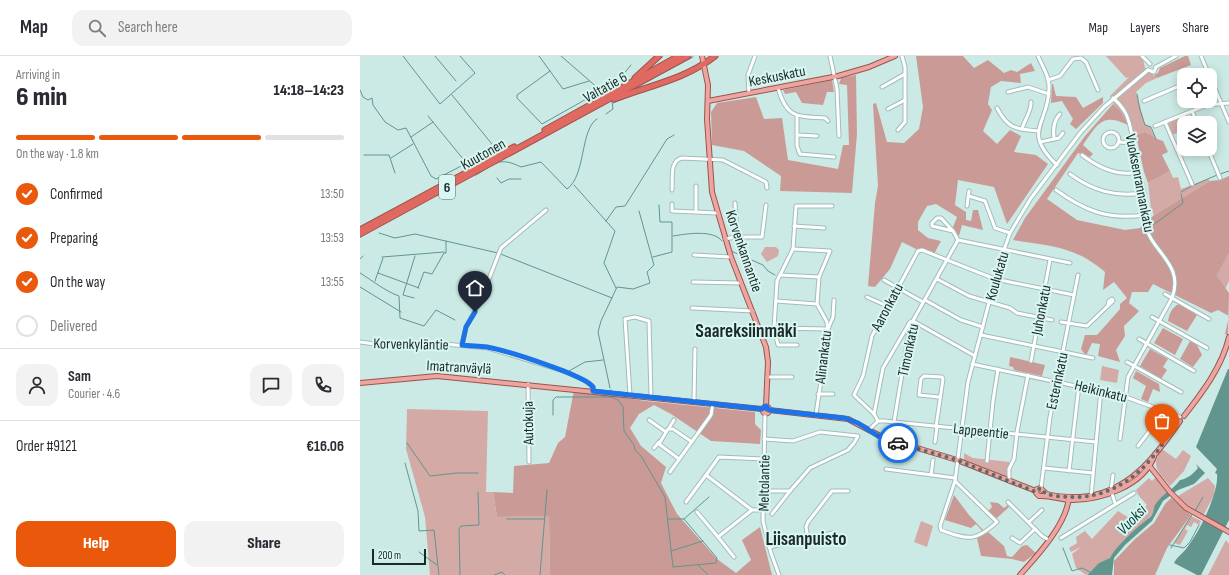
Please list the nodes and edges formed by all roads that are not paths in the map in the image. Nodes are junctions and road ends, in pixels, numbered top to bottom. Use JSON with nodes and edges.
{"nodes":[{"id":1,"x":659,"y":56,"type":"edge"},
{"id":2,"x":679,"y":56,"type":"edge"},
{"id":3,"x":688,"y":56,"type":"edge"},
{"id":4,"x":700,"y":56,"type":"edge"},
{"id":5,"x":715,"y":56,"type":"edge"},
{"id":6,"x":754,"y":56,"type":"edge"},
{"id":7,"x":830,"y":56,"type":"edge"},
{"id":8,"x":896,"y":56,"type":"edge"},
{"id":9,"x":902,"y":56,"type":"edge"},
{"id":10,"x":1038,"y":56,"type":"edge"},
{"id":11,"x":1142,"y":56,"type":"edge"},
{"id":12,"x":1176,"y":56,"type":"edge"},
{"id":13,"x":1201,"y":56,"type":"edge"},
{"id":14,"x":1150,"y":64,"type":"junction"},
{"id":15,"x":702,"y":65,"type":"junction"},
{"id":16,"x":1156,"y":67,"type":"junction"},
{"id":17,"x":1206,"y":68,"type":"edge"},
{"id":18,"x":1148,"y":70,"type":"junction"},
{"id":19,"x":905,"y":74,"type":"junction"},
{"id":20,"x":834,"y":77,"type":"junction"},
{"id":21,"x":1048,"y":80,"type":"junction"},
{"id":22,"x":882,"y":87,"type":"dead end"},
{"id":23,"x":1177,"y":87,"type":"edge"},
{"id":24,"x":778,"y":88,"type":"junction"},
{"id":25,"x":1098,"y":90,"type":"dead end"},
{"id":26,"x":1008,"y":92,"type":"dead end"},
{"id":27,"x":749,"y":93,"type":"junction"},
{"id":28,"x":1049,"y":94,"type":"junction"},
{"id":29,"x":1217,"y":94,"type":"edge"},
{"id":30,"x":607,"y":96,"type":"junction"},
{"id":31,"x":1113,"y":98,"type":"junction"},
{"id":32,"x":905,"y":100,"type":"junction"},
{"id":33,"x":708,"y":101,"type":"junction"},
{"id":34,"x":1144,"y":101,"type":"dead end"},
{"id":35,"x":1031,"y":102,"type":"dead end"},
{"id":36,"x":1229,"y":103,"type":"edge"},
{"id":37,"x":1221,"y":104,"type":"junction"},
{"id":38,"x":998,"y":108,"type":"dead end"},
{"id":39,"x":888,"y":109,"type":"dead end"},
{"id":40,"x":1192,"y":111,"type":"junction"},
{"id":41,"x":586,"y":112,"type":"junction"},
{"id":42,"x":1060,"y":114,"type":"dead end"},
{"id":43,"x":797,"y":116,"type":"junction"},
{"id":44,"x":1194,"y":116,"type":"edge"},
{"id":45,"x":828,"y":121,"type":"dead end"},
{"id":46,"x":1165,"y":122,"type":"junction"},
{"id":47,"x":1229,"y":122,"type":"edge"},
{"id":48,"x":1155,"y":126,"type":"dead end"},
{"id":49,"x":1022,"y":129,"type":"junction"},
{"id":50,"x":898,"y":130,"type":"dead end"},
{"id":51,"x":1038,"y":131,"type":"junction"},
{"id":52,"x":1063,"y":133,"type":"dead end"},
{"id":53,"x":798,"y":136,"type":"junction"},
{"id":54,"x":817,"y":136,"type":"dead end"},
{"id":55,"x":839,"y":136,"type":"dead end"},
{"id":56,"x":533,"y":138,"type":"junction"},
{"id":57,"x":1054,"y":139,"type":"junction"},
{"id":58,"x":1040,"y":142,"type":"junction"},
{"id":59,"x":1119,"y":142,"type":"junction"},
{"id":60,"x":1133,"y":143,"type":"junction"},
{"id":61,"x":1082,"y":155,"type":"dead end"},
{"id":62,"x":1211,"y":156,"type":"edge"},
{"id":63,"x":834,"y":157,"type":"dead end"},
{"id":64,"x":709,"y":159,"type":"junction"},
{"id":65,"x":1057,"y":165,"type":"junction"},
{"id":66,"x":1139,"y":172,"type":"junction"},
{"id":67,"x":1070,"y":174,"type":"dead end"},
{"id":68,"x":1220,"y":178,"type":"dead end"},
{"id":69,"x":1192,"y":184,"type":"dead end"},
{"id":70,"x":696,"y":186,"type":"dead end"},
{"id":71,"x":767,"y":188,"type":"dead end"},
{"id":72,"x":672,"y":190,"type":"dead end"},
{"id":73,"x":1056,"y":190,"type":"dead end"},
{"id":74,"x":970,"y":191,"type":"dead end"},
{"id":75,"x":1144,"y":193,"type":"junction"},
{"id":76,"x":969,"y":196,"type":"junction"},
{"id":77,"x":736,"y":203,"type":"dead end"},
{"id":78,"x":672,"y":204,"type":"dead end"},
{"id":79,"x":766,"y":205,"type":"dead end"},
{"id":80,"x":832,"y":206,"type":"dead end"},
{"id":81,"x":967,"y":206,"type":"dead end"},
{"id":82,"x":546,"y":210,"type":"dead end"},
{"id":83,"x":696,"y":212,"type":"junction"},
{"id":84,"x":717,"y":213,"type":"junction"},
{"id":85,"x":1144,"y":215,"type":"junction"},
{"id":86,"x":794,"y":226,"type":"junction"},
{"id":87,"x":824,"y":228,"type":"dead end"},
{"id":88,"x":360,"y":230,"type":"edge"},
{"id":89,"x":953,"y":231,"type":"junction"},
{"id":90,"x":1010,"y":233,"type":"junction"},
{"id":91,"x":360,"y":234,"type":"edge"},
{"id":92,"x":737,"y":237,"type":"junction"},
{"id":93,"x":725,"y":240,"type":"junction"},
{"id":94,"x":958,"y":240,"type":"junction"},
{"id":95,"x":793,"y":249,"type":"junction"},
{"id":96,"x":1004,"y":250,"type":"junction"},
{"id":97,"x":694,"y":255,"type":"dead end"},
{"id":98,"x":731,"y":257,"type":"junction"},
{"id":99,"x":1050,"y":260,"type":"junction"},
{"id":100,"x":947,"y":261,"type":"junction"},
{"id":101,"x":1070,"y":264,"type":"dead end"},
{"id":102,"x":780,"y":275,"type":"junction"},
{"id":103,"x":1078,"y":275,"type":"dead end"},
{"id":104,"x":818,"y":277,"type":"junction"},
{"id":105,"x":937,"y":279,"type":"junction"},
{"id":106,"x":995,"y":279,"type":"junction"},
{"id":107,"x":884,"y":280,"type":"dead end"},
{"id":108,"x":693,"y":282,"type":"dead end"},
{"id":109,"x":741,"y":283,"type":"junction"},
{"id":110,"x":898,"y":288,"type":"junction"},
{"id":111,"x":1045,"y":289,"type":"junction"},
{"id":112,"x":1165,"y":294,"type":"dead end"},
{"id":113,"x":1074,"y":295,"type":"junction"},
{"id":114,"x":867,"y":296,"type":"dead end"},
{"id":115,"x":1172,"y":298,"type":"junction"},
{"id":116,"x":834,"y":300,"type":"dead end"},
{"id":117,"x":776,"y":301,"type":"junction"},
{"id":118,"x":924,"y":301,"type":"junction"},
{"id":119,"x":989,"y":303,"type":"junction"},
{"id":120,"x":817,"y":304,"type":"junction"},
{"id":121,"x":1108,"y":305,"type":"dead end"},
{"id":122,"x":887,"y":306,"type":"junction"},
{"id":123,"x":692,"y":308,"type":"dead end"},
{"id":124,"x":753,"y":311,"type":"junction"},
{"id":125,"x":1152,"y":317,"type":"dead end"},
{"id":126,"x":1040,"y":318,"type":"junction"},
{"id":127,"x":1209,"y":319,"type":"dead end"},
{"id":128,"x":1052,"y":320,"type":"dead end"},
{"id":129,"x":913,"y":321,"type":"junction"},
{"id":130,"x":1160,"y":321,"type":"junction"},
{"id":131,"x":1060,"y":322,"type":"dead end"},
{"id":132,"x":1069,"y":324,"type":"junction"},
{"id":133,"x":983,"y":327,"type":"junction"},
{"id":134,"x":774,"y":328,"type":"junction"},
{"id":135,"x":828,"y":329,"type":"junction"},
{"id":136,"x":761,"y":331,"type":"junction"},
{"id":137,"x":981,"y":335,"type":"junction"},
{"id":138,"x":1229,"y":338,"type":"edge"},
{"id":139,"x":1139,"y":340,"type":"dead end"},
{"id":140,"x":360,"y":342,"type":"edge"},
{"id":141,"x":1147,"y":344,"type":"junction"},
{"id":142,"x":462,"y":345,"type":"junction"},
{"id":143,"x":797,"y":345,"type":"dead end"},
{"id":144,"x":1034,"y":346,"type":"junction"},
{"id":145,"x":695,"y":348,"type":"dead end"},
{"id":146,"x":1207,"y":348,"type":"dead end"},
{"id":147,"x":1063,"y":352,"type":"junction"},
{"id":148,"x":975,"y":356,"type":"junction"},
{"id":149,"x":1093,"y":358,"type":"dead end"},
{"id":150,"x":1031,"y":361,"type":"dead end"},
{"id":151,"x":1127,"y":362,"type":"dead end"},
{"id":152,"x":972,"y":364,"type":"junction"},
{"id":153,"x":1134,"y":366,"type":"junction"},
{"id":154,"x":998,"y":369,"type":"junction"},
{"id":155,"x":1194,"y":370,"type":"dead end"},
{"id":156,"x":1028,"y":375,"type":"junction"},
{"id":157,"x":767,"y":377,"type":"junction"},
{"id":158,"x":792,"y":377,"type":"dead end"},
{"id":159,"x":1057,"y":381,"type":"junction"},
{"id":160,"x":360,"y":383,"type":"edge"},
{"id":161,"x":528,"y":384,"type":"junction"},
{"id":162,"x":1079,"y":386,"type":"junction"},
{"id":163,"x":1101,"y":390,"type":"junction"},
{"id":164,"x":593,"y":391,"type":"junction"},
{"id":165,"x":1181,"y":392,"type":"dead end"},
{"id":166,"x":818,"y":394,"type":"junction"},
{"id":167,"x":833,"y":394,"type":"dead end"},
{"id":168,"x":630,"y":395,"type":"junction"},
{"id":169,"x":652,"y":397,"type":"junction"},
{"id":170,"x":939,"y":397,"type":"junction"},
{"id":171,"x":1126,"y":397,"type":"junction"},
{"id":172,"x":694,"y":401,"type":"junction"},
{"id":173,"x":713,"y":403,"type":"junction"},
{"id":174,"x":764,"y":408,"type":"junction"},
{"id":175,"x":1165,"y":411,"type":"junction"},
{"id":176,"x":767,"y":412,"type":"junction"},
{"id":177,"x":816,"y":414,"type":"junction"},
{"id":178,"x":874,"y":414,"type":"junction"},
{"id":179,"x":1181,"y":418,"type":"junction"},
{"id":180,"x":649,"y":420,"type":"dead end"},
{"id":181,"x":674,"y":420,"type":"dead end"},
{"id":182,"x":878,"y":421,"type":"junction"},
{"id":183,"x":894,"y":422,"type":"junction"},
{"id":184,"x":937,"y":427,"type":"junction"},
{"id":185,"x":669,"y":428,"type":"junction"},
{"id":186,"x":961,"y":429,"type":"junction"},
{"id":187,"x":869,"y":430,"type":"junction"},
{"id":188,"x":666,"y":432,"type":"junction"},
{"id":189,"x":989,"y":432,"type":"junction"},
{"id":190,"x":1016,"y":435,"type":"junction"},
{"id":191,"x":1047,"y":438,"type":"junction"},
{"id":192,"x":764,"y":439,"type":"junction"},
{"id":193,"x":1120,"y":439,"type":"dead end"},
{"id":194,"x":1073,"y":440,"type":"junction"},
{"id":195,"x":658,"y":442,"type":"junction"},
{"id":196,"x":692,"y":442,"type":"junction"},
{"id":197,"x":935,"y":442,"type":"dead end"},
{"id":198,"x":1096,"y":442,"type":"junction"},
{"id":199,"x":1138,"y":446,"type":"dead end"},
{"id":200,"x":654,"y":448,"type":"dead end"},
{"id":201,"x":1155,"y":454,"type":"junction"},
{"id":202,"x":679,"y":459,"type":"junction"},
{"id":203,"x":764,"y":459,"type":"junction"},
{"id":204,"x":933,"y":460,"type":"dead end"},
{"id":205,"x":957,"y":460,"type":"junction"},
{"id":206,"x":1154,"y":460,"type":"junction"},
{"id":207,"x":987,"y":461,"type":"dead end"},
{"id":208,"x":529,"y":462,"type":"dead end"},
{"id":209,"x":1149,"y":464,"type":"junction"},
{"id":210,"x":1044,"y":468,"type":"junction"},
{"id":211,"x":886,"y":469,"type":"dead end"},
{"id":212,"x":1069,"y":471,"type":"junction"},
{"id":213,"x":1155,"y":471,"type":"junction"},
{"id":214,"x":670,"y":472,"type":"dead end"},
{"id":215,"x":1093,"y":473,"type":"junction"},
{"id":216,"x":706,"y":475,"type":"junction"},
{"id":217,"x":931,"y":475,"type":"junction"},
{"id":218,"x":1113,"y":475,"type":"dead end"},
{"id":219,"x":955,"y":479,"type":"junction"},
{"id":220,"x":1009,"y":481,"type":"junction"},
{"id":221,"x":790,"y":490,"type":"junction"},
{"id":222,"x":763,"y":491,"type":"junction"},
{"id":223,"x":848,"y":491,"type":"dead end"},
{"id":224,"x":1042,"y":492,"type":"junction"},
{"id":225,"x":1111,"y":492,"type":"junction"},
{"id":226,"x":1134,"y":493,"type":"dead end"},
{"id":227,"x":1069,"y":498,"type":"junction"},
{"id":228,"x":1091,"y":498,"type":"junction"},
{"id":229,"x":686,"y":502,"type":"dead end"},
{"id":230,"x":1008,"y":502,"type":"dead end"},
{"id":231,"x":1115,"y":503,"type":"junction"},
{"id":232,"x":752,"y":510,"type":"junction"},
{"id":233,"x":762,"y":510,"type":"junction"},
{"id":234,"x":1042,"y":510,"type":"dead end"},
{"id":235,"x":697,"y":512,"type":"dead end"},
{"id":236,"x":772,"y":514,"type":"dead end"},
{"id":237,"x":1028,"y":522,"type":"junction"},
{"id":238,"x":1035,"y":529,"type":"junction"},
{"id":239,"x":1228,"y":532,"type":"edge"},
{"id":240,"x":833,"y":534,"type":"dead end"},
{"id":241,"x":718,"y":537,"type":"junction"},
{"id":242,"x":1063,"y":537,"type":"dead end"},
{"id":243,"x":808,"y":538,"type":"junction"},
{"id":244,"x":1012,"y":538,"type":"dead end"},
{"id":245,"x":1049,"y":540,"type":"junction"},
{"id":246,"x":769,"y":547,"type":"junction"},
{"id":247,"x":734,"y":557,"type":"dead end"},
{"id":248,"x":779,"y":575,"type":"edge"},
{"id":249,"x":1020,"y":575,"type":"edge"}],
"edges":[{"from":1,"to":30,"type":"highway"},
{"from":2,"to":30,"type":"highway","name":"Valtatie 6","number":"6"},
{"from":3,"to":41,"type":"highway","name":"Valtatie 6","number":"6"},
{"from":4,"to":15,"type":"main road","name":"Korvenkannantie"},
{"from":5,"to":15,"type":"highway"},
{"from":6,"to":27,"type":"street"},
{"from":7,"to":20,"type":"street"},
{"from":8,"to":20,"type":"main road","name":"Keskuskatu"},
{"from":9,"to":19,"type":"street"},
{"from":10,"to":21,"type":"street"},
{"from":11,"to":14,"type":"street"},
{"from":12,"to":16,"type":"street"},
{"from":13,"to":17,"type":"street"},
{"from":14,"to":16,"type":"street"},
{"from":14,"to":18,"type":"street"},
{"from":15,"to":33,"type":"main road","name":"Korvenkannantie"},
{"from":15,"to":41,"type":"highway"},
{"from":16,"to":18,"type":"street"},
{"from":18,"to":31,"type":"street","name":"Koulukatu"},
{"from":19,"to":22,"type":"street"},
{"from":19,"to":32,"type":"street"},
{"from":20,"to":24,"type":"main road","name":"Keskuskatu"},
{"from":20,"to":55,"type":"street"},
{"from":21,"to":25,"type":"street"},
{"from":21,"to":28,"type":"street"},
{"from":23,"to":34,"type":"street"},
{"from":24,"to":27,"type":"main road","name":"Keskuskatu"},
{"from":24,"to":43,"type":"street"},
{"from":26,"to":28,"type":"street"},
{"from":27,"to":33,"type":"main road","name":"Keskuskatu"},
{"from":28,"to":51,"type":"street"},
{"from":29,"to":37,"type":"street"},
{"from":30,"to":56,"type":"highway","name":"Valtatie 6","number":"6"},
{"from":31,"to":60,"type":"street","name":"Vuoksenrannankatu"},
{"from":31,"to":65,"type":"street","name":"Koulukatu"},
{"from":32,"to":39,"type":"street"},
{"from":32,"to":50,"type":"street"},
{"from":33,"to":64,"type":"main road","name":"Korvenkannantie"},
{"from":35,"to":49,"type":"street"},
{"from":36,"to":37,"type":"street"},
{"from":37,"to":40,"type":"street"},
{"from":37,"to":47,"type":"street"},
{"from":38,"to":49,"type":"street"},
{"from":40,"to":44,"type":"street"},
{"from":40,"to":46,"type":"street"},
{"from":41,"to":56,"type":"highway","name":"Valtatie 6","number":"6"},
{"from":42,"to":57,"type":"street"},
{"from":43,"to":45,"type":"street"},
{"from":43,"to":53,"type":"street"},
{"from":46,"to":48,"type":"street"},
{"from":46,"to":69,"type":"street"},
{"from":49,"to":51,"type":"street"},
{"from":51,"to":58,"type":"street"},
{"from":52,"to":57,"type":"street"},
{"from":53,"to":54,"type":"street"},
{"from":53,"to":63,"type":"street"},
{"from":56,"to":88,"type":"highway","name":"Kuutonen","number":"6"},
{"from":56,"to":91,"type":"highway","name":"Kuutonen","number":"6"},
{"from":57,"to":58,"type":"street"},
{"from":58,"to":65,"type":"street"},
{"from":59,"to":59,"type":"street"},
{"from":59,"to":60,"type":"street"},
{"from":60,"to":66,"type":"street","name":"Vuoksenrannankatu"},
{"from":61,"to":66,"type":"street"},
{"from":62,"to":68,"type":"street"},
{"from":64,"to":71,"type":"street"},
{"from":64,"to":72,"type":"street"},
{"from":64,"to":84,"type":"main road","name":"Korvenkannantie"},
{"from":65,"to":90,"type":"street","name":"Koulukatu"},
{"from":66,"to":75,"type":"street","name":"Vuoksenrannankatu"},
{"from":67,"to":75,"type":"street"},
{"from":70,"to":83,"type":"street"},
{"from":73,"to":85,"type":"street"},
{"from":74,"to":76,"type":"street"},
{"from":75,"to":85,"type":"street","name":"Vuoksenrannankatu"},
{"from":76,"to":81,"type":"street"},
{"from":76,"to":90,"type":"street"},
{"from":77,"to":92,"type":"street"},
{"from":78,"to":83,"type":"street"},
{"from":79,"to":92,"type":"street"},
{"from":80,"to":86,"type":"street"},
{"from":82,"to":142,"type":"street"},
{"from":83,"to":84,"type":"street"},
{"from":84,"to":93,"type":"main road","name":"Korvenkannantie"},
{"from":85,"to":115,"type":"street","name":"Vuoksenrannankatu"},
{"from":86,"to":87,"type":"street"},
{"from":86,"to":95,"type":"street"},
{"from":89,"to":89,"type":"street"},
{"from":89,"to":94,"type":"street"},
{"from":90,"to":96,"type":"street","name":"Koulukatu"},
{"from":92,"to":93,"type":"street"},
{"from":93,"to":98,"type":"main road","name":"Korvenkannantie"},
{"from":94,"to":96,"type":"street"},
{"from":94,"to":100,"type":"street","name":"Timonkatu"},
{"from":95,"to":102,"type":"street"},
{"from":95,"to":104,"type":"street","name":"Alinankatu"},
{"from":96,"to":99,"type":"street"},
{"from":96,"to":106,"type":"street","name":"Koulukatu"},
{"from":97,"to":98,"type":"street"},
{"from":98,"to":109,"type":"main road","name":"Korvenkannantie"},
{"from":99,"to":101,"type":"street"},
{"from":99,"to":111,"type":"street","name":"Juhonkatu"},
{"from":100,"to":105,"type":"street","name":"Timonkatu"},
{"from":100,"to":106,"type":"street"},
{"from":100,"to":110,"type":"street","name":"Aaronkatu"},
{"from":102,"to":104,"type":"street"},
{"from":102,"to":117,"type":"street"},
{"from":103,"to":113,"type":"street","name":"Esterinkatu"},
{"from":104,"to":120,"type":"street","name":"Alinankatu"},
{"from":105,"to":118,"type":"street","name":"Timonkatu"},
{"from":105,"to":119,"type":"street"},
{"from":106,"to":111,"type":"street"},
{"from":106,"to":119,"type":"street","name":"Koulukatu"},
{"from":107,"to":110,"type":"street"},
{"from":108,"to":109,"type":"street"},
{"from":109,"to":124,"type":"main road","name":"Korvenkannantie"},
{"from":110,"to":118,"type":"street"},
{"from":110,"to":122,"type":"street","name":"Aaronkatu"},
{"from":111,"to":113,"type":"street"},
{"from":111,"to":126,"type":"street","name":"Juhonkatu"},
{"from":112,"to":115,"type":"street"},
{"from":113,"to":132,"type":"street","name":"Esterinkatu"},
{"from":114,"to":122,"type":"street"},
{"from":115,"to":127,"type":"street"},
{"from":115,"to":130,"type":"street","name":"Vuoksenrannankatu"},
{"from":116,"to":135,"type":"street"},
{"from":117,"to":120,"type":"street"},
{"from":117,"to":134,"type":"street"},
{"from":118,"to":129,"type":"street","name":"Timonkatu"},
{"from":118,"to":133,"type":"street"},
{"from":119,"to":126,"type":"street"},
{"from":119,"to":133,"type":"street","name":"Koulukatu"},
{"from":120,"to":135,"type":"street","name":"Alinankatu"},
{"from":121,"to":132,"type":"street"},
{"from":122,"to":178,"type":"street","name":"Aaronkatu"},
{"from":123,"to":124,"type":"street"},
{"from":124,"to":136,"type":"main road","name":"Korvenkannantie"},
{"from":125,"to":130,"type":"street"},
{"from":126,"to":128,"type":"street"},
{"from":126,"to":144,"type":"street","name":"Juhonkatu"},
{"from":129,"to":148,"type":"street"},
{"from":129,"to":178,"type":"street"},
{"from":129,"to":183,"type":"street","name":"Timonkatu"},
{"from":130,"to":141,"type":"street","name":"Vuoksenrannankatu"},
{"from":130,"to":146,"type":"street"},
{"from":131,"to":132,"type":"street"},
{"from":132,"to":147,"type":"street","name":"Esterinkatu"},
{"from":133,"to":137,"type":"street","name":"Koulukatu"},
{"from":134,"to":135,"type":"street"},
{"from":134,"to":136,"type":"street"},
{"from":134,"to":143,"type":"street"},
{"from":135,"to":166,"type":"street","name":"Alinankatu"},
{"from":136,"to":157,"type":"main road","name":"Korvenkannantie"},
{"from":137,"to":144,"type":"street"},
{"from":137,"to":148,"type":"street","name":"Koulukatu"},
{"from":138,"to":179,"type":"main road"},
{"from":139,"to":141,"type":"street"},
{"from":140,"to":142,"type":"street","name":"Korvenkyläntie"},
{"from":141,"to":153,"type":"street","name":"Vuoksenrannankatu"},
{"from":141,"to":155,"type":"street"},
{"from":142,"to":164,"type":"street","name":"Korvenkyläntie"},
{"from":144,"to":147,"type":"street"},
{"from":144,"to":150,"type":"street","name":"Juhonkatu"},
{"from":145,"to":172,"type":"street"},
{"from":147,"to":149,"type":"street"},
{"from":147,"to":159,"type":"street","name":"Esterinkatu"},
{"from":148,"to":152,"type":"street","name":"Koulukatu"},
{"from":151,"to":153,"type":"street"},
{"from":152,"to":154,"type":"street","name":"Heikinkatu"},
{"from":152,"to":186,"type":"street","name":"Koulukatu"},
{"from":153,"to":165,"type":"street"},
{"from":153,"to":171,"type":"street","name":"Vuoksenrannankatu"},
{"from":154,"to":156,"type":"street","name":"Heikinkatu"},
{"from":154,"to":189,"type":"street"},
{"from":156,"to":159,"type":"street","name":"Heikinkatu"},
{"from":156,"to":190,"type":"street"},
{"from":157,"to":158,"type":"street"},
{"from":157,"to":174,"type":"main road","name":"Korvenkannantie"},
{"from":159,"to":162,"type":"street","name":"Heikinkatu"},
{"from":159,"to":191,"type":"street","name":"Esterinkatu"},
{"from":160,"to":161,"type":"main road","name":"Imatranväylä"},
{"from":161,"to":164,"type":"main road","name":"Imatranväylä"},
{"from":161,"to":208,"type":"street","name":"Autokuja"},
{"from":162,"to":163,"type":"street","name":"Heikinkatu"},
{"from":162,"to":194,"type":"street"},
{"from":163,"to":171,"type":"street","name":"Heikinkatu"},
{"from":163,"to":198,"type":"street"},
{"from":164,"to":168,"type":"main road","name":"Imatranväylä"},
{"from":166,"to":167,"type":"street"},
{"from":166,"to":177,"type":"street","name":"Alinankatu"},
{"from":168,"to":169,"type":"main road","name":"Imatranväylä"},
{"from":168,"to":169,"type":"street"},
{"from":169,"to":172,"type":"main road","name":"Imatranväylä"},
{"from":170,"to":170,"type":"street"},
{"from":170,"to":184,"type":"street"},
{"from":171,"to":175,"type":"street","name":"Heikinkatu"},
{"from":171,"to":193,"type":"street","name":"Vuoksenrannankatu"},
{"from":172,"to":173,"type":"main road","name":"Imatranväylä"},
{"from":173,"to":174,"type":"main road","name":"Imatranväylä"},
{"from":173,"to":196,"type":"street"},
{"from":174,"to":176,"type":"main road"},
{"from":175,"to":179,"type":"street","name":"Heikinkatu"},
{"from":175,"to":199,"type":"street"},
{"from":176,"to":177,"type":"main road"},
{"from":176,"to":192,"type":"street","name":"Meltolantie"},
{"from":177,"to":187,"type":"main road"},
{"from":178,"to":182,"type":"street"},
{"from":179,"to":201,"type":"main road"},
{"from":180,"to":188,"type":"street"},
{"from":181,"to":185,"type":"street"},
{"from":182,"to":183,"type":"street","name":"Lappeentie"},
{"from":182,"to":187,"type":"street"},
{"from":183,"to":184,"type":"street","name":"Lappeentie"},
{"from":184,"to":186,"type":"street","name":"Lappeentie"},
{"from":184,"to":197,"type":"street"},
{"from":185,"to":188,"type":"street"},
{"from":185,"to":196,"type":"street"},
{"from":186,"to":189,"type":"street","name":"Lappeentie"},
{"from":186,"to":205,"type":"street","name":"Koulukatu"},
{"from":187,"to":205,"type":"main road"},
{"from":188,"to":195,"type":"street"},
{"from":189,"to":190,"type":"street","name":"Lappeentie"},
{"from":189,"to":207,"type":"street"},
{"from":190,"to":191,"type":"street","name":"Lappeentie"},
{"from":190,"to":220,"type":"street"},
{"from":191,"to":194,"type":"street","name":"Lappeentie"},
{"from":191,"to":210,"type":"street","name":"Esterinkatu"},
{"from":192,"to":203,"type":"street","name":"Meltolantie"},
{"from":192,"to":221,"type":"street"},
{"from":194,"to":198,"type":"street","name":"Lappeentie"},
{"from":194,"to":212,"type":"street"},
{"from":195,"to":200,"type":"street"},
{"from":195,"to":202,"type":"street"},
{"from":196,"to":202,"type":"street"},
{"from":198,"to":215,"type":"street"},
{"from":201,"to":206,"type":"main road"},
{"from":201,"to":209,"type":"main road"},
{"from":202,"to":214,"type":"street"},
{"from":203,"to":216,"type":"street"},
{"from":203,"to":222,"type":"street","name":"Meltolantie"},
{"from":204,"to":217,"type":"street"},
{"from":205,"to":219,"type":"street","name":"Koulukatu"},
{"from":205,"to":220,"type":"main road"},
{"from":206,"to":209,"type":"main road"},
{"from":206,"to":213,"type":"main road"},
{"from":209,"to":213,"type":"main road"},
{"from":209,"to":225,"type":"main road"},
{"from":210,"to":212,"type":"street"},
{"from":210,"to":224,"type":"street","name":"Esterinkatu"},
{"from":211,"to":217,"type":"street"},
{"from":212,"to":215,"type":"street"},
{"from":213,"to":239,"type":"main road"},
{"from":215,"to":228,"type":"street"},
{"from":216,"to":229,"type":"street"},
{"from":216,"to":232,"type":"street"},
{"from":217,"to":219,"type":"street"},
{"from":218,"to":225,"type":"street"},
{"from":219,"to":219,"type":"street","name":"Koulukatu"},
{"from":220,"to":224,"type":"main road"},
{"from":221,"to":222,"type":"street"},
{"from":221,"to":236,"type":"street"},
{"from":222,"to":233,"type":"street","name":"Meltolantie"},
{"from":223,"to":243,"type":"street"},
{"from":224,"to":227,"type":"main road"},
{"from":225,"to":228,"type":"main road"},
{"from":225,"to":231,"type":"street"},
{"from":226,"to":231,"type":"street"},
{"from":227,"to":228,"type":"main road"},
{"from":227,"to":245,"type":"main road"},
{"from":230,"to":237,"type":"street"},
{"from":231,"to":242,"type":"street"},
{"from":232,"to":233,"type":"street"},
{"from":232,"to":241,"type":"street"},
{"from":233,"to":246,"type":"street","name":"Meltolantie"},
{"from":234,"to":237,"type":"street"},
{"from":235,"to":241,"type":"street"},
{"from":237,"to":238,"type":"street"},
{"from":238,"to":244,"type":"street"},
{"from":238,"to":245,"type":"street"},
{"from":240,"to":243,"type":"street"},
{"from":241,"to":247,"type":"street"},
{"from":243,"to":246,"type":"street"},
{"from":245,"to":249,"type":"main road"},
{"from":246,"to":248,"type":"street","name":"Meltolantie"}]}
